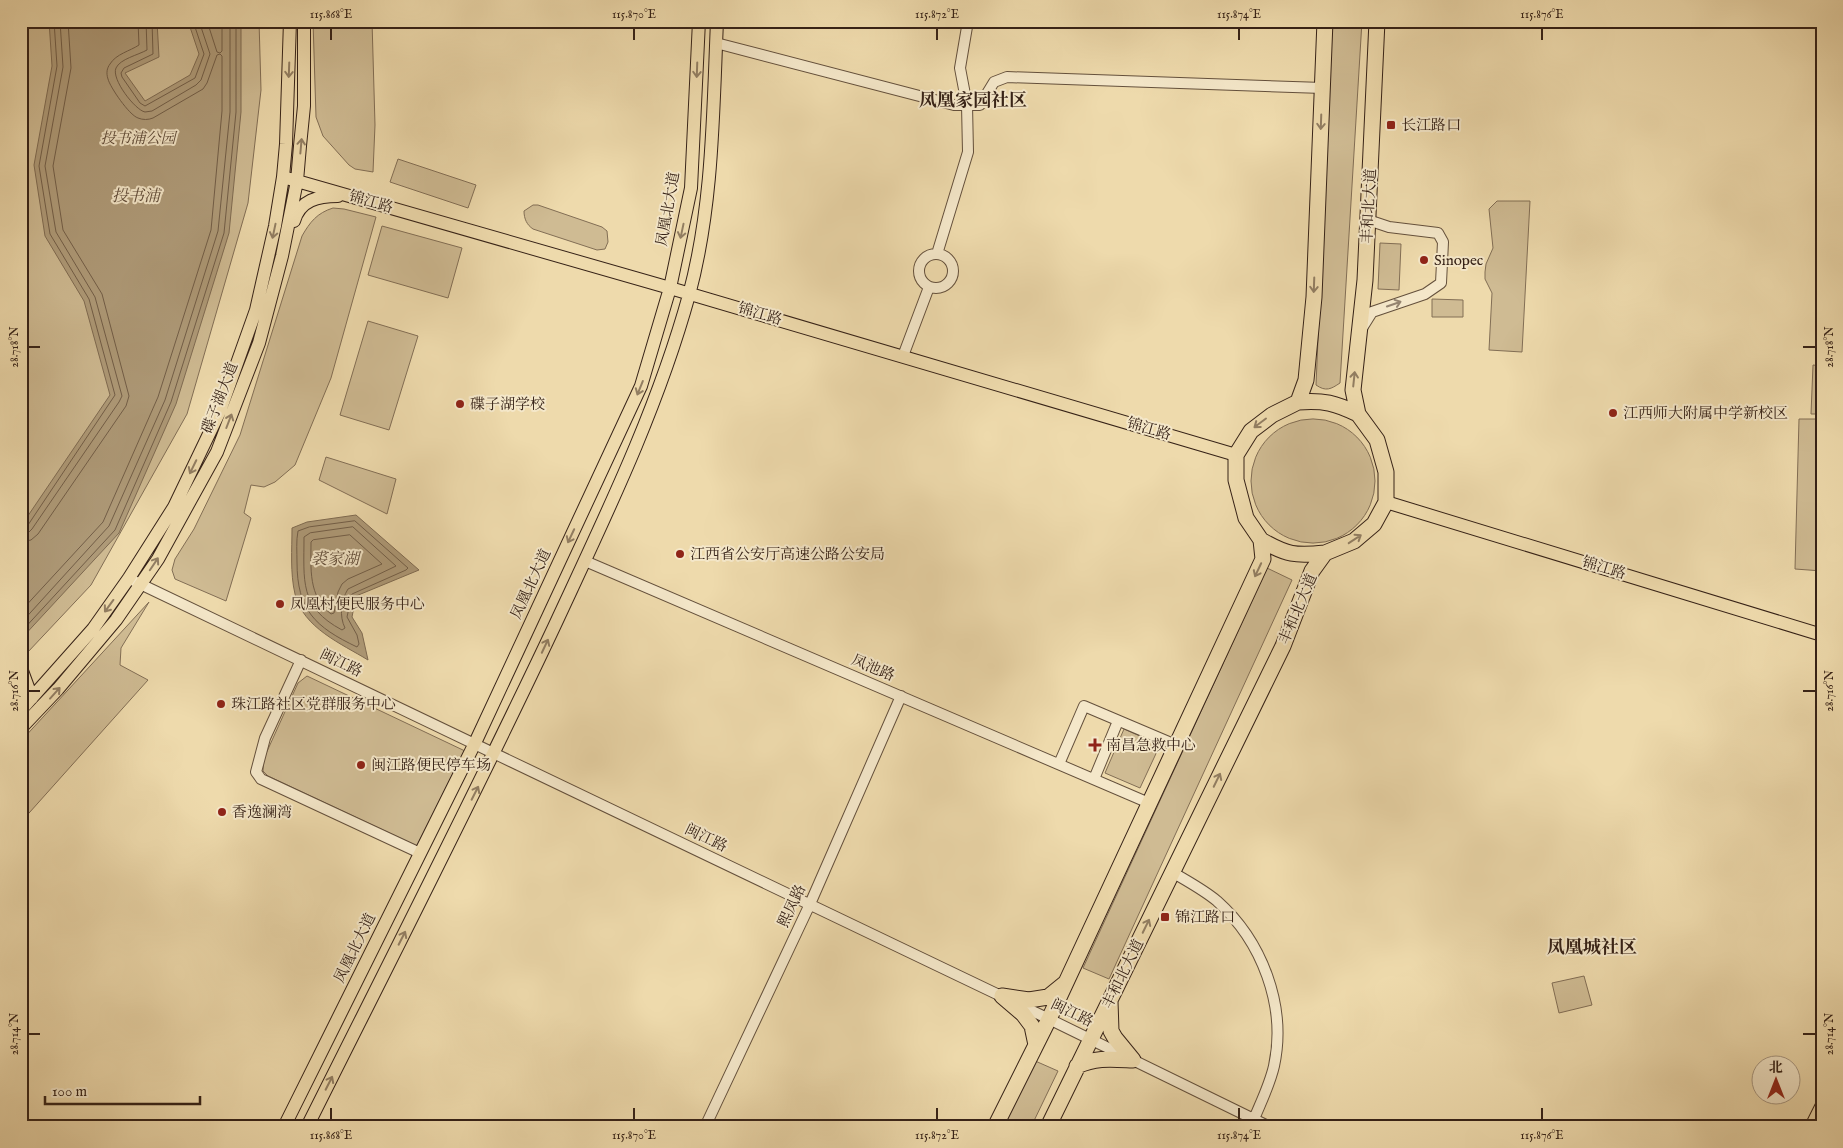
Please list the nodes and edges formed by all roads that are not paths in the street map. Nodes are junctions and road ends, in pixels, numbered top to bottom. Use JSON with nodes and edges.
{"nodes":[{"id":1,"x":290,"y":21,"type":"edge"},
{"id":2,"x":304,"y":21,"type":"edge"},
{"id":3,"x":699,"y":21,"type":"edge"},
{"id":4,"x":717,"y":21,"type":"edge"},
{"id":5,"x":968,"y":21,"type":"edge"},
{"id":6,"x":1325,"y":21,"type":"edge"},
{"id":7,"x":1377,"y":21,"type":"edge"},
{"id":8,"x":716,"y":43,"type":"junction"},
{"id":9,"x":1322,"y":88,"type":"junction"},
{"id":10,"x":967,"y":105,"type":"junction"},
{"id":11,"x":283,"y":177,"type":"junction"},
{"id":12,"x":297,"y":181,"type":"junction"},
{"id":13,"x":353,"y":197,"type":"junction"},
{"id":14,"x":1368,"y":220,"type":"junction"},
{"id":15,"x":937,"y":254,"type":"junction"},
{"id":16,"x":282,"y":256,"type":"junction"},
{"id":17,"x":929,"y":287,"type":"junction"},
{"id":18,"x":670,"y":288,"type":"junction"},
{"id":19,"x":689,"y":293,"type":"junction"},
{"id":20,"x":1359,"y":333,"type":"junction"},
{"id":21,"x":903,"y":356,"type":"junction"},
{"id":22,"x":1298,"y":402,"type":"junction"},
{"id":23,"x":1358,"y":414,"type":"junction"},
{"id":24,"x":1236,"y":455,"type":"junction"},
{"id":25,"x":1386,"y":502,"type":"junction"},
{"id":26,"x":1261,"y":540,"type":"junction"},
{"id":27,"x":1324,"y":554,"type":"junction"},
{"id":28,"x":585,"y":561,"type":"junction"},
{"id":29,"x":135,"y":581,"type":"junction"},
{"id":30,"x":1822,"y":635,"type":"edge"},
{"id":31,"x":301,"y":660,"type":"junction"},
{"id":32,"x":21,"y":668,"type":"edge"},
{"id":33,"x":901,"y":696,"type":"junction"},
{"id":34,"x":32,"y":698,"type":"junction"},
{"id":35,"x":21,"y":710,"type":"edge"},
{"id":36,"x":1118,"y":720,"type":"junction"},
{"id":37,"x":21,"y":728,"type":"edge"},
{"id":38,"x":475,"y":743,"type":"junction"},
{"id":39,"x":1176,"y":745,"type":"junction"},
{"id":40,"x":495,"y":753,"type":"junction"},
{"id":41,"x":1059,"y":764,"type":"junction"},
{"id":42,"x":1094,"y":779,"type":"junction"},
{"id":43,"x":1149,"y":803,"type":"junction"},
{"id":44,"x":420,"y":853,"type":"junction"},
{"id":45,"x":1172,"y":872,"type":"junction"},
{"id":46,"x":810,"y":904,"type":"junction"},
{"id":47,"x":1066,"y":983,"type":"junction"},
{"id":48,"x":1002,"y":996,"type":"junction"},
{"id":49,"x":1110,"y":1000,"type":"junction"},
{"id":50,"x":1049,"y":1019,"type":"junction"},
{"id":51,"x":1090,"y":1040,"type":"junction"},
{"id":52,"x":1036,"y":1045,"type":"junction"},
{"id":53,"x":1133,"y":1060,"type":"junction"},
{"id":54,"x":1077,"y":1066,"type":"junction"},
{"id":55,"x":1822,"y":1105,"type":"edge"},
{"id":56,"x":1254,"y":1119,"type":"junction"},
{"id":57,"x":284,"y":1127,"type":"edge"},
{"id":58,"x":307,"y":1127,"type":"edge"},
{"id":59,"x":706,"y":1127,"type":"edge"},
{"id":60,"x":995,"y":1127,"type":"edge"},
{"id":61,"x":1048,"y":1127,"type":"edge"},
{"id":62,"x":1270,"y":1127,"type":"edge"},
{"id":63,"x":1811,"y":1127,"type":"edge"}],
"edges":[{"from":1,"to":11,"type":"main road","name":"碟子湖大道","one_way":true},
{"from":12,"to":2,"type":"main road","name":"碟子湖大道","one_way":true},
{"from":3,"to":18,"type":"main road","name":"凤凰北大道","one_way":true},
{"from":4,"to":8,"type":"main road"},
{"from":5,"to":10,"type":"street"},
{"from":6,"to":9,"type":"highway"},
{"from":7,"to":14,"type":"highway","name":"丰和北大道"},
{"from":8,"to":10,"type":"street"},
{"from":8,"to":19,"type":"main road"},
{"from":9,"to":10,"type":"street"},
{"from":9,"to":22,"type":"highway","one_way":true},
{"from":10,"to":15,"type":"street"},
{"from":11,"to":12,"type":"main road","name":"锦江路"},
{"from":11,"to":29,"type":"main road","name":"碟子湖大道","one_way":true},
{"from":12,"to":13,"type":"main road","name":"锦江路"},
{"from":12,"to":16,"type":"main road","name":"碟子湖大道"},
{"from":13,"to":16,"type":"main road"},
{"from":13,"to":18,"type":"main road","name":"锦江路"},
{"from":14,"to":20,"type":"highway","name":"丰和北大道"},
{"from":20,"to":14,"type":"street","one_way":true},
{"from":15,"to":17,"type":"street"},
{"from":15,"to":17,"type":"street"},
{"from":29,"to":16,"type":"main road","name":"碟子湖大道","one_way":true},
{"from":17,"to":21,"type":"street"},
{"from":18,"to":19,"type":"main road","name":"锦江路"},
{"from":18,"to":38,"type":"main road","name":"凤凰北大道","one_way":true},
{"from":19,"to":21,"type":"main road","name":"锦江路"},
{"from":19,"to":28,"type":"main road"},
{"from":23,"to":20,"type":"highway","name":"丰和北大道","one_way":true},
{"from":21,"to":24,"type":"main road","name":"锦江路"},
{"from":22,"to":23,"type":"highway"},
{"from":22,"to":24,"type":"highway","one_way":true},
{"from":23,"to":25,"type":"highway","name":"丰和北大道"},
{"from":24,"to":26,"type":"highway"},
{"from":27,"to":25,"type":"highway","name":"丰和北大道","one_way":true},
{"from":25,"to":30,"type":"main road","name":"锦江路"},
{"from":26,"to":27,"type":"highway"},
{"from":26,"to":39,"type":"highway","one_way":true},
{"from":45,"to":27,"type":"highway","name":"丰和北大道","one_way":true},
{"from":28,"to":33,"type":"street","name":"凤池路"},
{"from":40,"to":28,"type":"main road","one_way":true},
{"from":29,"to":31,"type":"street","name":"闽江路"},
{"from":29,"to":34,"type":"main road","name":"碟子湖大道","one_way":true},
{"from":37,"to":29,"type":"main road","name":"碟子湖大道","one_way":true},
{"from":31,"to":38,"type":"street","name":"闽江路"},
{"from":31,"to":44,"type":"street"},
{"from":32,"to":34,"type":"main road"},
{"from":33,"to":41,"type":"street","name":"凤池路"},
{"from":33,"to":46,"type":"street","name":"熙凤路"},
{"from":34,"to":35,"type":"main road","name":"碟子湖大道"},
{"from":36,"to":39,"type":"street"},
{"from":36,"to":41,"type":"street"},
{"from":36,"to":42,"type":"street"},
{"from":38,"to":40,"type":"street","name":"闽江路"},
{"from":38,"to":44,"type":"main road","name":"凤凰北大道"},
{"from":39,"to":43,"type":"highway"},
{"from":40,"to":46,"type":"street","name":"闽江路"},
{"from":58,"to":40,"type":"main road","one_way":true},
{"from":41,"to":42,"type":"street","name":"凤池路"},
{"from":42,"to":43,"type":"street","name":"凤池路"},
{"from":43,"to":47,"type":"highway"},
{"from":44,"to":57,"type":"main road","name":"凤凰北大道"},
{"from":49,"to":45,"type":"highway","name":"丰和北大道","one_way":true},
{"from":45,"to":56,"type":"street"},
{"from":46,"to":48,"type":"street","name":"闽江路"},
{"from":46,"to":59,"type":"street","name":"熙凤路"},
{"from":47,"to":48,"type":"highway"},
{"from":47,"to":50,"type":"highway"},
{"from":48,"to":50,"type":"street","name":"闽江路"},
{"from":48,"to":52,"type":"highway"},
{"from":49,"to":51,"type":"highway","name":"丰和北大道"},
{"from":49,"to":53,"type":"highway"},
{"from":50,"to":51,"type":"street","name":"闽江路"},
{"from":50,"to":52,"type":"highway"},
{"from":51,"to":53,"type":"street","name":"闽江路"},
{"from":51,"to":54,"type":"highway","name":"丰和北大道"},
{"from":52,"to":60,"type":"highway"},
{"from":53,"to":54,"type":"highway"},
{"from":53,"to":56,"type":"street","name":"闽江路"},
{"from":54,"to":61,"type":"highway","name":"丰和北大道"},
{"from":55,"to":63,"type":"main road"},
{"from":56,"to":62,"type":"street","name":"闽江路"}]}
